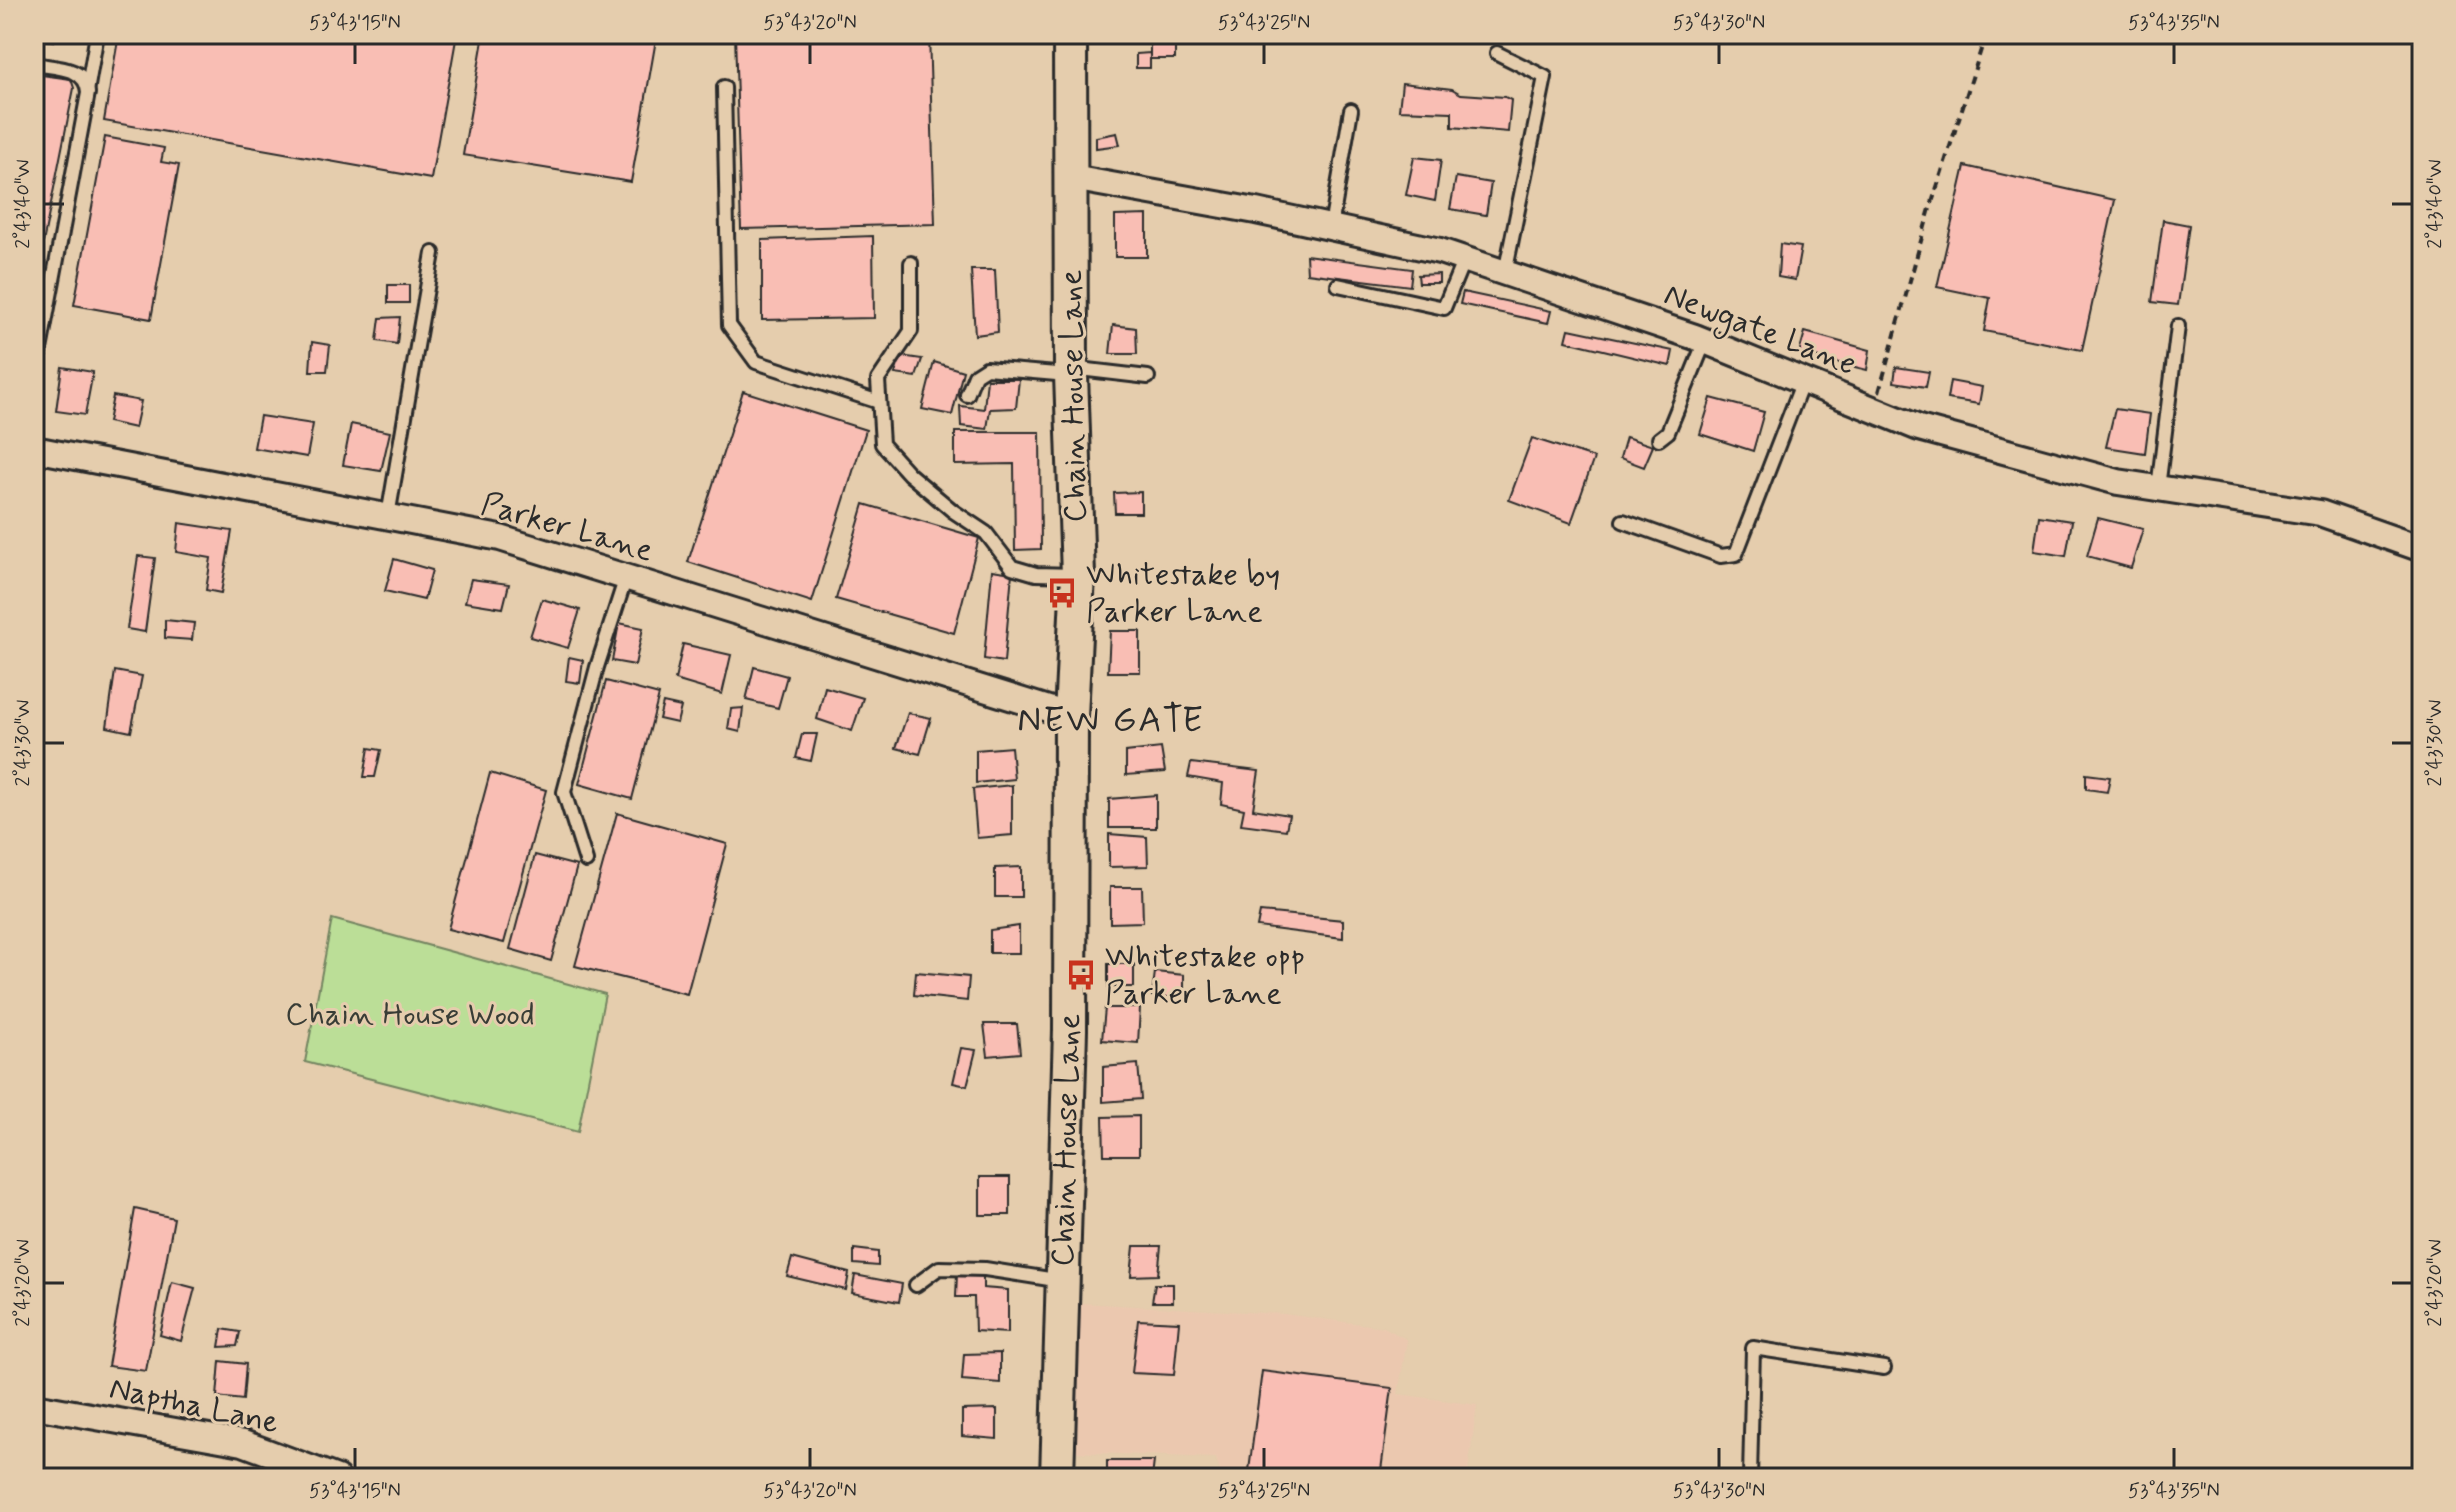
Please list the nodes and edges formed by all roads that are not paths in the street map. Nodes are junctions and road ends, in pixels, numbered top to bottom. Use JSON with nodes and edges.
{"nodes":[{"id":1,"x":97,"y":34,"type":"edge"},
{"id":2,"x":1070,"y":34,"type":"edge"},
{"id":3,"x":1497,"y":53,"type":"dead end"},
{"id":4,"x":34,"y":64,"type":"edge"},
{"id":5,"x":88,"y":86,"type":"junction"},
{"id":6,"x":724,"y":87,"type":"dead end"},
{"id":7,"x":1351,"y":110,"type":"dead end"},
{"id":8,"x":1072,"y":178,"type":"junction"},
{"id":9,"x":1331,"y":227,"type":"junction"},
{"id":10,"x":433,"y":253,"type":"dead end"},
{"id":11,"x":1464,"y":259,"type":"junction"},
{"id":12,"x":911,"y":263,"type":"dead end"},
{"id":13,"x":1505,"y":273,"type":"junction"},
{"id":14,"x":1338,"y":285,"type":"dead end"},
{"id":15,"x":2178,"y":326,"type":"dead end"},
{"id":16,"x":1705,"y":341,"type":"junction"},
{"id":17,"x":1071,"y":372,"type":"junction"},
{"id":18,"x":1148,"y":377,"type":"dead end"},
{"id":19,"x":1803,"y":381,"type":"junction"},
{"id":20,"x":34,"y":382,"type":"edge"},
{"id":21,"x":967,"y":395,"type":"dead end"},
{"id":22,"x":879,"y":402,"type":"junction"},
{"id":23,"x":1659,"y":439,"type":"dead end"},
{"id":24,"x":34,"y":449,"type":"edge"},
{"id":25,"x":2158,"y":488,"type":"junction"},
{"id":26,"x":388,"y":516,"type":"junction"},
{"id":27,"x":1623,"y":521,"type":"dead end"},
{"id":28,"x":2422,"y":549,"type":"edge"},
{"id":29,"x":1078,"y":575,"type":"junction"},
{"id":30,"x":626,"y":577,"type":"junction"},
{"id":31,"x":1071,"y":716,"type":"junction"},
{"id":32,"x":586,"y":861,"type":"dead end"},
{"id":33,"x":1064,"y":1281,"type":"junction"},
{"id":34,"x":916,"y":1285,"type":"dead end"},
{"id":35,"x":1884,"y":1368,"type":"dead end"},
{"id":36,"x":34,"y":1406,"type":"edge"},
{"id":37,"x":337,"y":1478,"type":"edge"},
{"id":38,"x":1057,"y":1478,"type":"edge"},
{"id":39,"x":1750,"y":1478,"type":"edge"}],
"edges":[{"from":1,"to":5,"type":"lane"},
{"from":2,"to":8,"type":"street","name":"Chain House Lane"},
{"from":3,"to":13,"type":"lane"},
{"from":4,"to":5,"type":"lane"},
{"from":5,"to":20,"type":"lane"},
{"from":6,"to":22,"type":"lane"},
{"from":7,"to":9,"type":"lane"},
{"from":8,"to":9,"type":"street","name":"Newgate Lane"},
{"from":8,"to":17,"type":"street","name":"Chain House Lane"},
{"from":9,"to":11,"type":"street","name":"Newgate Lane"},
{"from":10,"to":26,"type":"lane"},
{"from":11,"to":13,"type":"street","name":"Newgate Lane"},
{"from":11,"to":14,"type":"lane"},
{"from":12,"to":22,"type":"lane"},
{"from":13,"to":16,"type":"street","name":"Newgate Lane"},
{"from":15,"to":25,"type":"lane"},
{"from":16,"to":19,"type":"street","name":"Newgate Lane"},
{"from":16,"to":23,"type":"lane"},
{"from":17,"to":18,"type":"lane"},
{"from":17,"to":21,"type":"lane"},
{"from":17,"to":29,"type":"street","name":"Chain House Lane"},
{"from":19,"to":25,"type":"street","name":"Newgate Lane"},
{"from":19,"to":27,"type":"lane"},
{"from":22,"to":29,"type":"lane"},
{"from":24,"to":26,"type":"street","name":"Parker Lane"},
{"from":25,"to":28,"type":"street","name":"Newgate Lane"},
{"from":26,"to":30,"type":"street","name":"Parker Lane"},
{"from":29,"to":31,"type":"street","name":"Chain House Lane"},
{"from":30,"to":31,"type":"street","name":"Parker Lane"},
{"from":30,"to":32,"type":"lane"},
{"from":31,"to":33,"type":"street","name":"Chain House Lane"},
{"from":33,"to":34,"type":"lane"},
{"from":33,"to":38,"type":"street","name":"Chain House Lane"},
{"from":35,"to":39,"type":"lane"},
{"from":36,"to":37,"type":"street","name":"Naptha Lane"}]}
